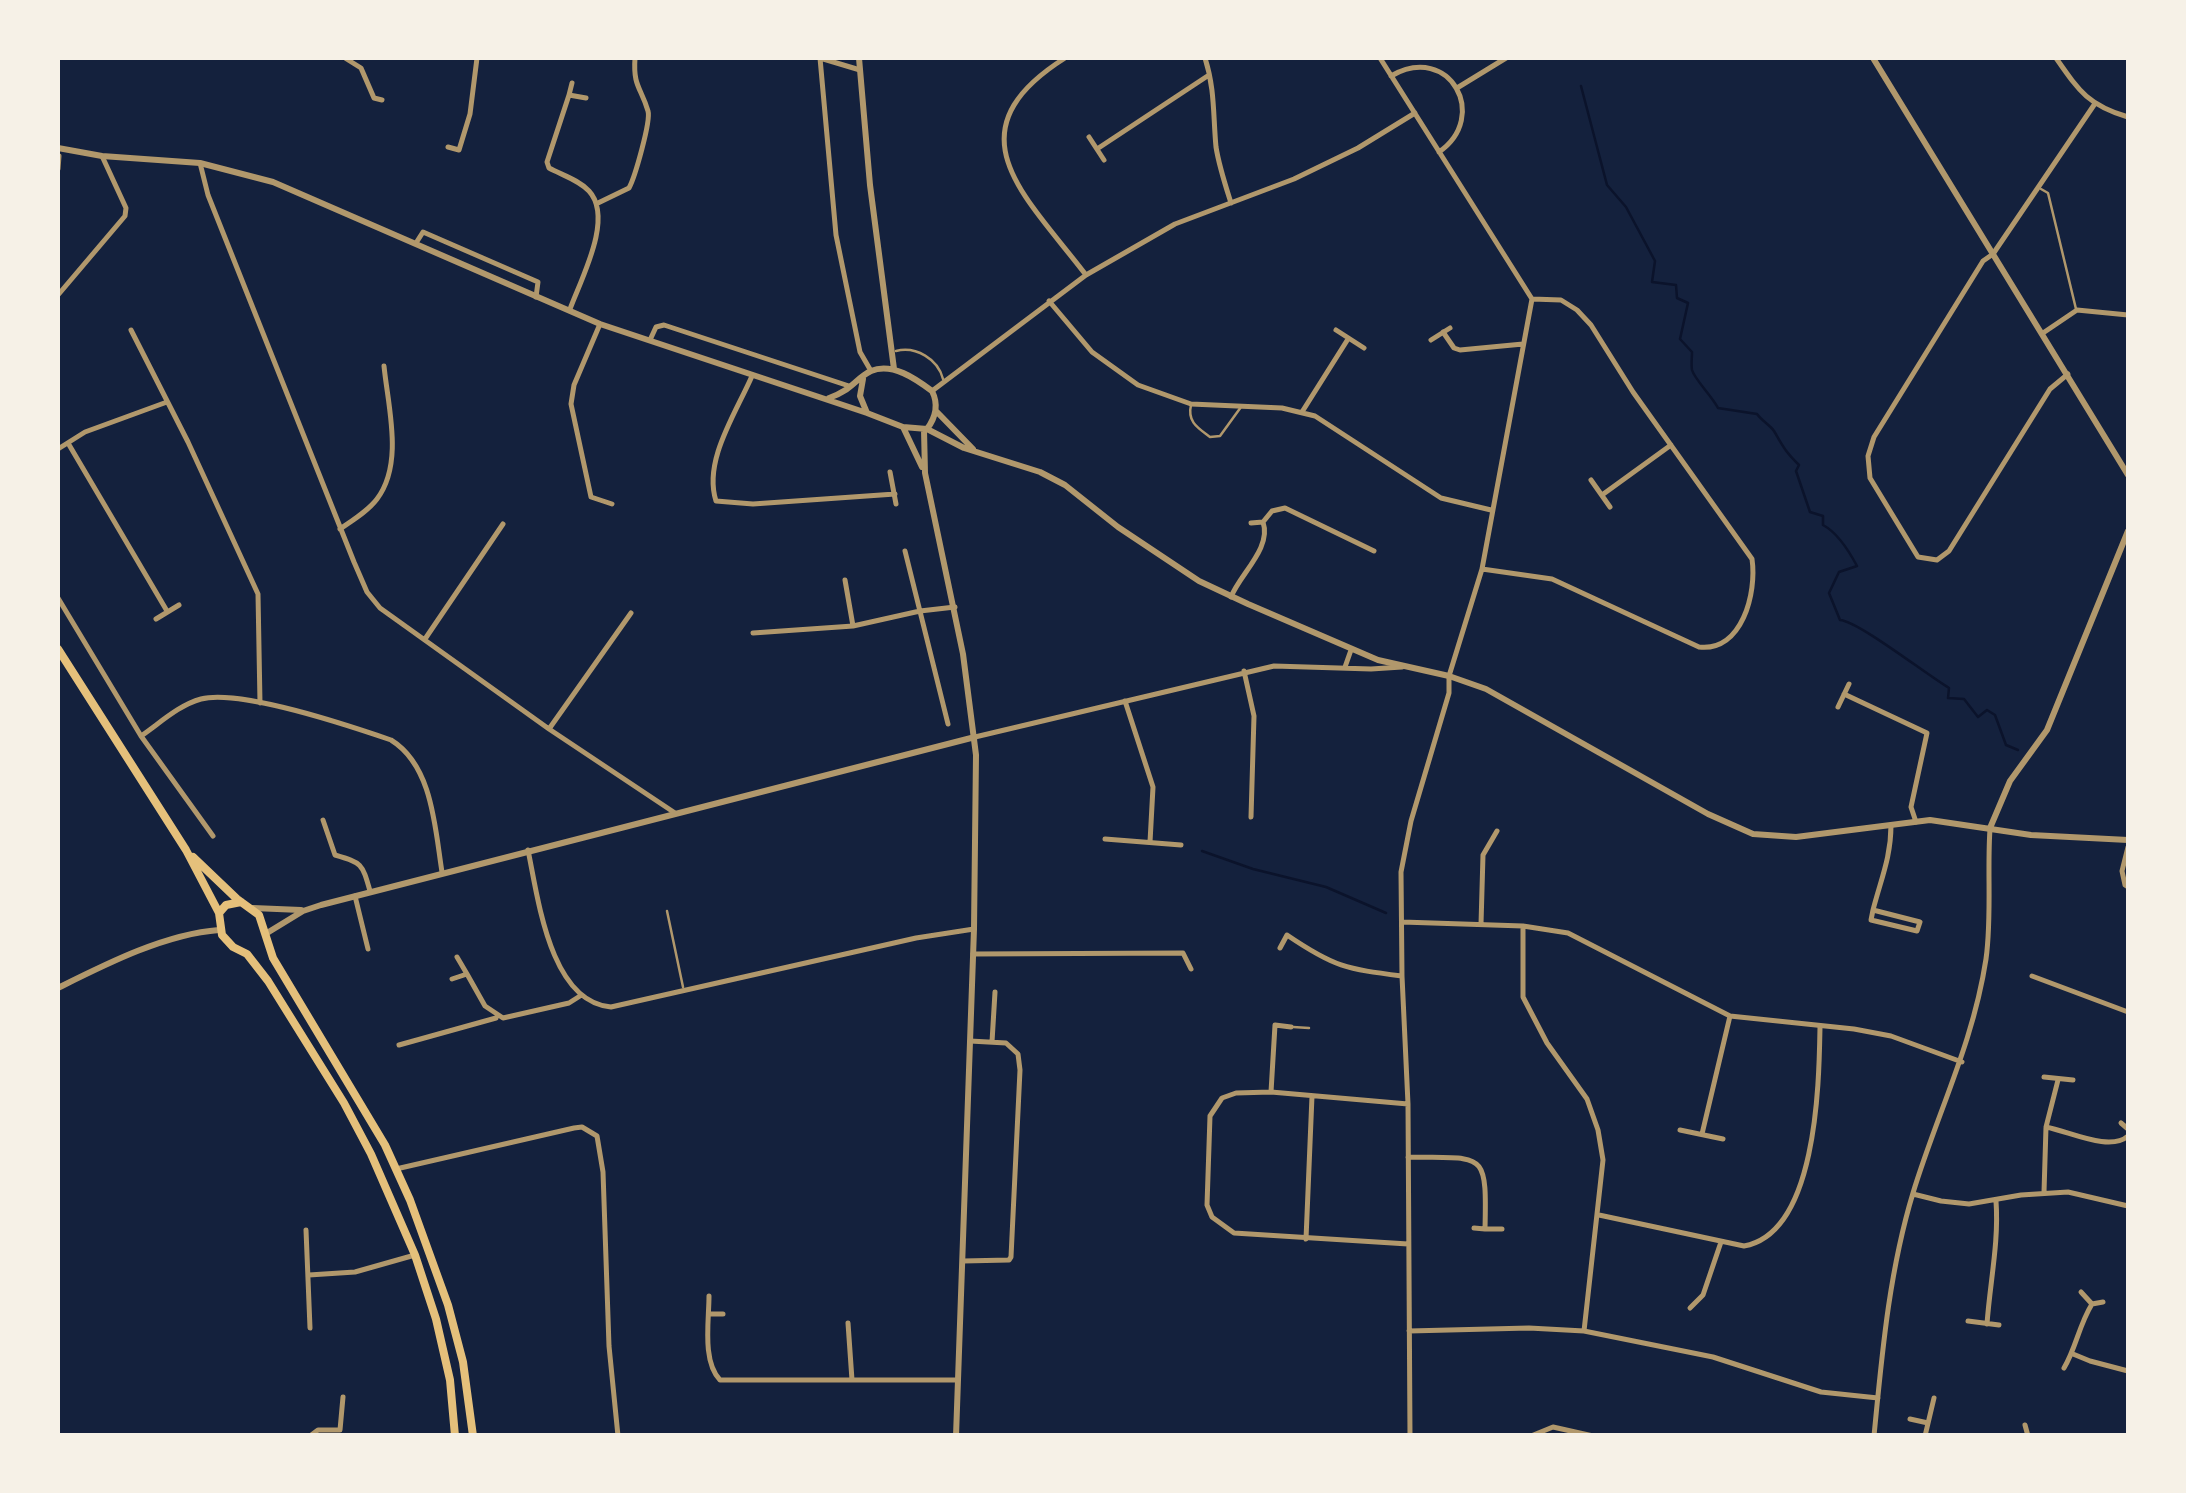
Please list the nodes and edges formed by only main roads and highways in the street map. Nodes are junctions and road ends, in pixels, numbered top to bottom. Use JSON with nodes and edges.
{"nodes":[{"id":1,"x":58,"y":649,"type":"edge"},
{"id":2,"x":186,"y":850,"type":"junction"},
{"id":3,"x":242,"y":902,"type":"junction"},
{"id":4,"x":219,"y":913,"type":"junction"},
{"id":5,"x":267,"y":936,"type":"junction"},
{"id":6,"x":248,"y":954,"type":"junction"},
{"id":7,"x":455,"y":1436,"type":"edge"},
{"id":8,"x":474,"y":1436,"type":"edge"}],
"edges":[{"from":1,"to":2,"type":"highway"},
{"from":2,"to":3,"type":"highway"},
{"from":2,"to":4,"type":"highway"},
{"from":3,"to":4,"type":"highway"},
{"from":3,"to":5,"type":"highway"},
{"from":4,"to":6,"type":"highway"},
{"from":5,"to":6,"type":"highway"},
{"from":5,"to":8,"type":"highway"},
{"from":6,"to":7,"type":"highway"}]}
